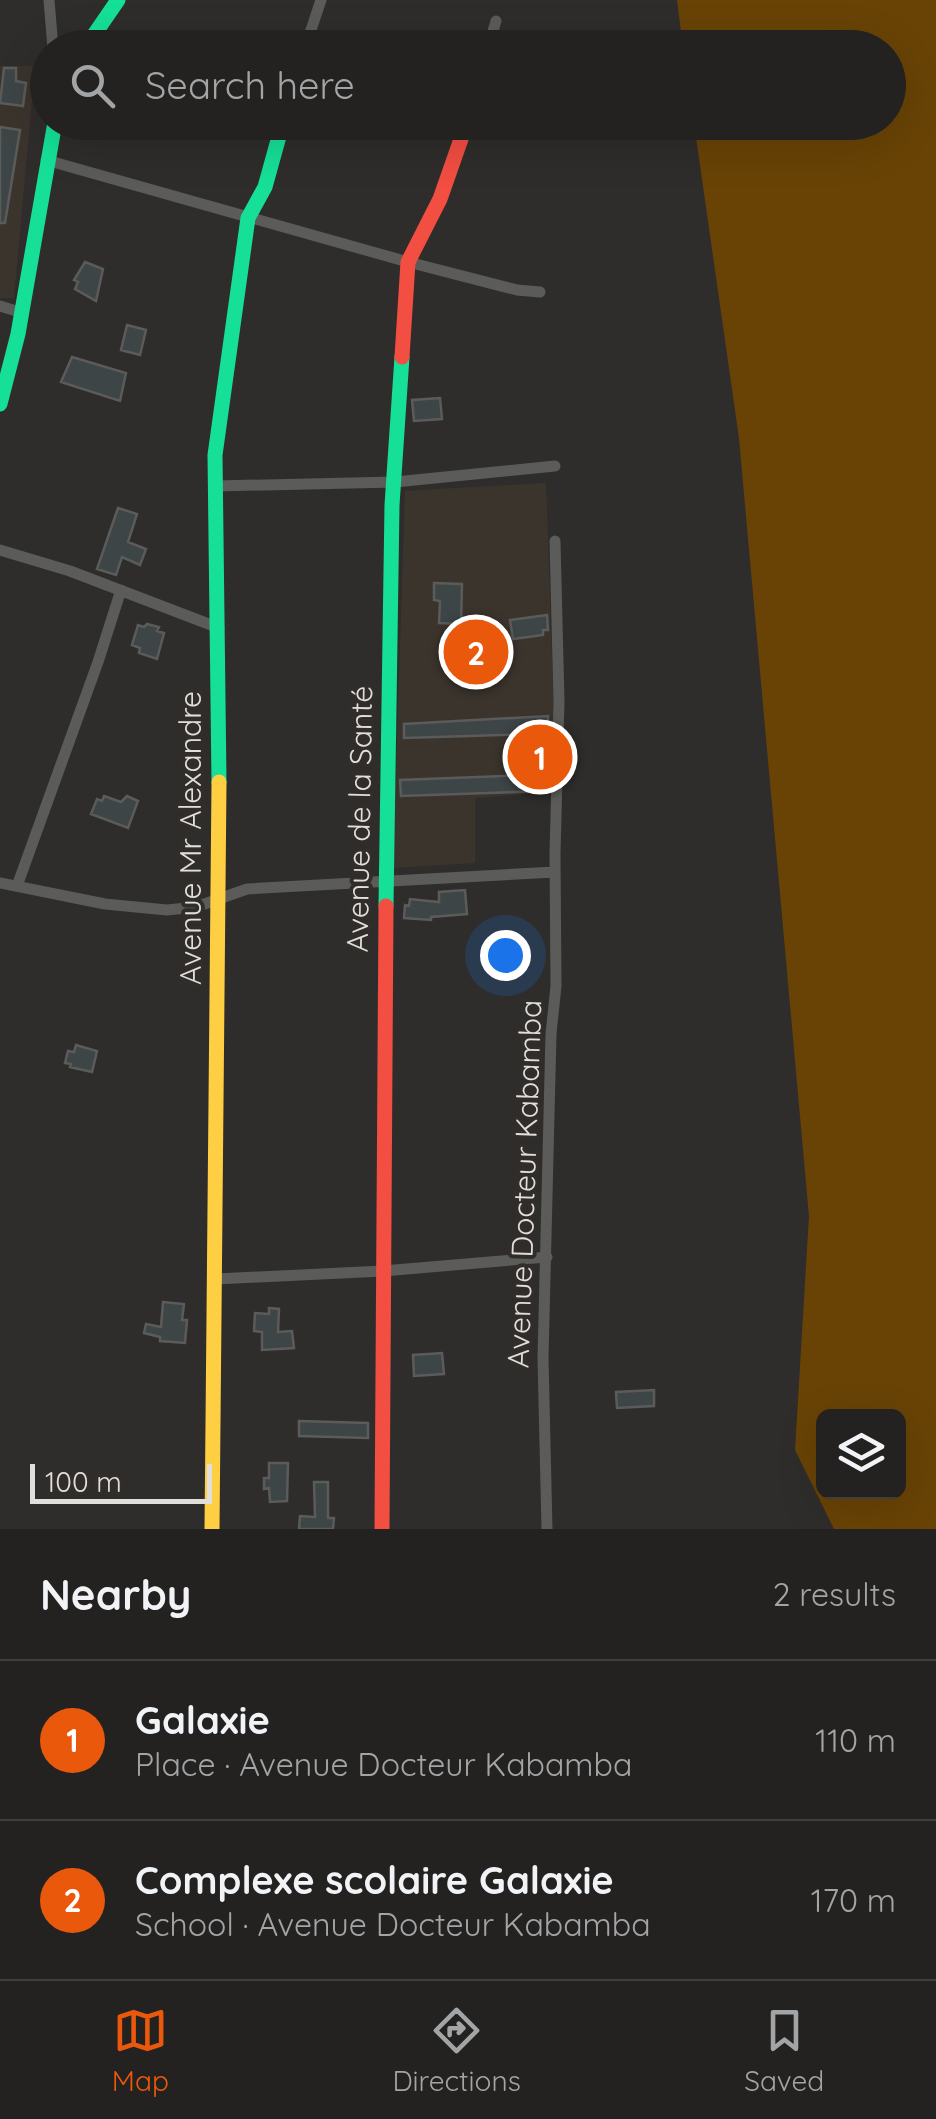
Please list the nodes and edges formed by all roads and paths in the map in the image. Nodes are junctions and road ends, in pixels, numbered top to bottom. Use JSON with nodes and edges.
{"nodes":[{"id":1,"x":49,"y":0,"type":"edge"},
{"id":2,"x":118,"y":0,"type":"edge"},
{"id":3,"x":321,"y":0,"type":"edge"},
{"id":4,"x":496,"y":20,"type":"dead end"},
{"id":5,"x":52,"y":30,"type":"edge"},
{"id":6,"x":97,"y":30,"type":"edge"},
{"id":7,"x":310,"y":30,"type":"edge"},
{"id":8,"x":493,"y":30,"type":"edge"},
{"id":9,"x":51,"y":140,"type":"edge"},
{"id":10,"x":277,"y":140,"type":"edge"},
{"id":11,"x":461,"y":140,"type":"edge"},
{"id":12,"x":46,"y":160,"type":"junction"},
{"id":13,"x":248,"y":218,"type":"junction"},
{"id":14,"x":408,"y":262,"type":"junction"},
{"id":15,"x":540,"y":292,"type":"dead end"},
{"id":16,"x":0,"y":306,"type":"edge"},
{"id":17,"x":22,"y":312,"type":"junction"},
{"id":18,"x":0,"y":404,"type":"edge"},
{"id":19,"x":554,"y":466,"type":"dead end"},
{"id":20,"x":395,"y":482,"type":"junction"},
{"id":21,"x":217,"y":486,"type":"junction"},
{"id":22,"x":555,"y":541,"type":"dead end"},
{"id":23,"x":0,"y":550,"type":"edge"},
{"id":24,"x":121,"y":590,"type":"junction"},
{"id":25,"x":219,"y":628,"type":"junction"},
{"id":26,"x":555,"y":872,"type":"junction"},
{"id":27,"x":0,"y":882,"type":"edge"},
{"id":28,"x":386,"y":882,"type":"junction"},
{"id":29,"x":17,"y":886,"type":"junction"},
{"id":30,"x":219,"y":900,"type":"junction"},
{"id":31,"x":546,"y":1256,"type":"junction"},
{"id":32,"x":383,"y":1272,"type":"junction"},
{"id":33,"x":216,"y":1279,"type":"junction"},
{"id":34,"x":212,"y":1529,"type":"edge"},
{"id":35,"x":382,"y":1529,"type":"edge"},
{"id":36,"x":547,"y":1529,"type":"edge"}],
"edges":[{"from":1,"to":5,"type":"street"},
{"from":2,"to":6,"type":"street"},
{"from":3,"to":7,"type":"street"},
{"from":4,"to":8,"type":"street"},
{"from":9,"to":12,"type":"street"},
{"from":10,"to":13,"type":"street","name":"Avenue Mr Alexandre"},
{"from":11,"to":14,"type":"street","name":"Avenue de la Santé"},
{"from":12,"to":13,"type":"street"},
{"from":12,"to":17,"type":"street"},
{"from":13,"to":14,"type":"street"},
{"from":13,"to":21,"type":"street","name":"Avenue Mr Alexandre"},
{"from":14,"to":15,"type":"street"},
{"from":14,"to":20,"type":"street","name":"Avenue de la Santé"},
{"from":16,"to":17,"type":"street"},
{"from":17,"to":18,"type":"street"},
{"from":19,"to":20,"type":"street"},
{"from":20,"to":21,"type":"street"},
{"from":20,"to":28,"type":"street","name":"Avenue de la Santé"},
{"from":21,"to":25,"type":"street","name":"Avenue Mr Alexandre"},
{"from":22,"to":26,"type":"street","name":"Avenue Docteur Kabamba"},
{"from":23,"to":24,"type":"street"},
{"from":24,"to":25,"type":"street"},
{"from":24,"to":29,"type":"street"},
{"from":25,"to":30,"type":"street","name":"Avenue Mr Alexandre"},
{"from":26,"to":28,"type":"street"},
{"from":26,"to":31,"type":"street","name":"Avenue Docteur Kabamba"},
{"from":27,"to":29,"type":"street"},
{"from":28,"to":30,"type":"street"},
{"from":28,"to":32,"type":"street","name":"Avenue de la Santé"},
{"from":29,"to":30,"type":"street"},
{"from":30,"to":33,"type":"street","name":"Avenue Mr Alexandre"},
{"from":31,"to":32,"type":"street"},
{"from":31,"to":36,"type":"street","name":"Avenue Docteur Kabamba"},
{"from":32,"to":33,"type":"street"},
{"from":32,"to":35,"type":"street","name":"Avenue de la Santé"},
{"from":33,"to":34,"type":"street","name":"Avenue Mr Alexandre"}]}
